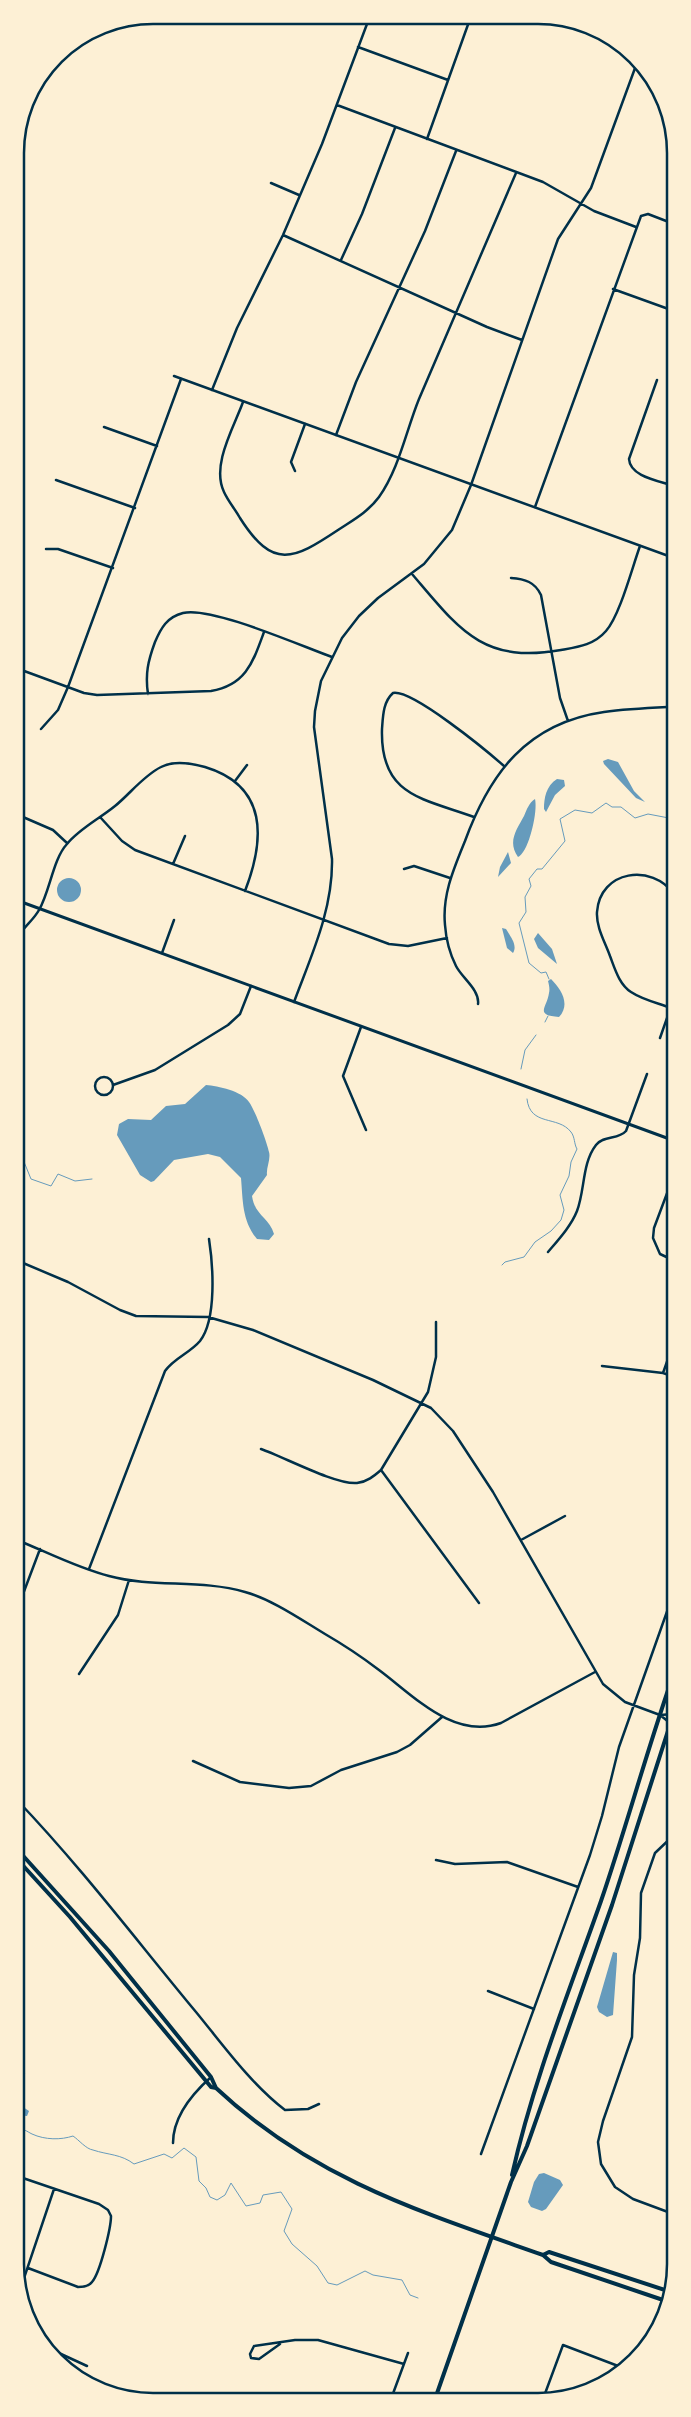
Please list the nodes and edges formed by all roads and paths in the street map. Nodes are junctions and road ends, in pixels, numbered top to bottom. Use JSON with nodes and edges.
{"nodes":[{"id":1,"x":367,"y":24,"type":"edge"},
{"id":2,"x":468,"y":24,"type":"edge"},
{"id":3,"x":358,"y":47,"type":"junction"},
{"id":4,"x":635,"y":67,"type":"edge"},
{"id":5,"x":448,"y":80,"type":"junction"},
{"id":6,"x":337,"y":105,"type":"junction"},
{"id":7,"x":395,"y":128,"type":"junction"},
{"id":8,"x":427,"y":139,"type":"junction"},
{"id":9,"x":456,"y":151,"type":"junction"},
{"id":10,"x":516,"y":173,"type":"junction"},
{"id":11,"x":271,"y":183,"type":"dead end"},
{"id":12,"x":299,"y":195,"type":"junction"},
{"id":13,"x":580,"y":204,"type":"junction"},
{"id":14,"x":667,"y":221,"type":"edge"},
{"id":15,"x":636,"y":227,"type":"junction"},
{"id":16,"x":282,"y":235,"type":"junction"},
{"id":17,"x":340,"y":261,"type":"junction"},
{"id":18,"x":399,"y":288,"type":"junction"},
{"id":19,"x":613,"y":288,"type":"junction"},
{"id":20,"x":667,"y":308,"type":"edge"},
{"id":21,"x":458,"y":314,"type":"junction"},
{"id":22,"x":522,"y":340,"type":"junction"},
{"id":23,"x":174,"y":376,"type":"dead end"},
{"id":24,"x":181,"y":379,"type":"junction"},
{"id":25,"x":657,"y":380,"type":"dead end"},
{"id":26,"x":212,"y":390,"type":"junction"},
{"id":27,"x":243,"y":402,"type":"junction"},
{"id":28,"x":305,"y":424,"type":"junction"},
{"id":29,"x":104,"y":427,"type":"dead end"},
{"id":30,"x":336,"y":435,"type":"junction"},
{"id":31,"x":158,"y":446,"type":"junction"},
{"id":32,"x":397,"y":458,"type":"junction"},
{"id":33,"x":295,"y":472,"type":"dead end"},
{"id":34,"x":56,"y":480,"type":"dead end"},
{"id":35,"x":667,"y":484,"type":"edge"},
{"id":36,"x":470,"y":485,"type":"junction"},
{"id":37,"x":135,"y":508,"type":"junction"},
{"id":38,"x":534,"y":508,"type":"junction"},
{"id":39,"x":640,"y":546,"type":"junction"},
{"id":40,"x":46,"y":549,"type":"dead end"},
{"id":41,"x":667,"y":556,"type":"edge"},
{"id":42,"x":113,"y":568,"type":"junction"},
{"id":43,"x":412,"y":574,"type":"junction"},
{"id":44,"x":512,"y":578,"type":"dead end"},
{"id":45,"x":264,"y":632,"type":"junction"},
{"id":46,"x":552,"y":652,"type":"junction"},
{"id":47,"x":332,"y":657,"type":"junction"},
{"id":48,"x":24,"y":671,"type":"edge"},
{"id":49,"x":68,"y":687,"type":"junction"},
{"id":50,"x":148,"y":694,"type":"junction"},
{"id":51,"x":667,"y":707,"type":"edge"},
{"id":52,"x":568,"y":721,"type":"junction"},
{"id":53,"x":41,"y":729,"type":"dead end"},
{"id":54,"x":247,"y":765,"type":"dead end"},
{"id":55,"x":504,"y":766,"type":"junction"},
{"id":56,"x":235,"y":781,"type":"junction"},
{"id":57,"x":24,"y":817,"type":"edge"},
{"id":58,"x":100,"y":817,"type":"junction"},
{"id":59,"x":474,"y":817,"type":"junction"},
{"id":60,"x":184,"y":836,"type":"dead end"},
{"id":61,"x":67,"y":842,"type":"junction"},
{"id":62,"x":173,"y":864,"type":"junction"},
{"id":63,"x":404,"y":869,"type":"dead end"},
{"id":64,"x":450,"y":879,"type":"junction"},
{"id":65,"x":667,"y":886,"type":"edge"},
{"id":66,"x":245,"y":890,"type":"junction"},
{"id":67,"x":24,"y":903,"type":"edge"},
{"id":68,"x":40,"y":909,"type":"junction"},
{"id":69,"x":324,"y":919,"type":"junction"},
{"id":70,"x":174,"y":920,"type":"dead end"},
{"id":71,"x":24,"y":930,"type":"edge"},
{"id":72,"x":447,"y":938,"type":"junction"},
{"id":73,"x":162,"y":953,"type":"junction"},
{"id":74,"x":251,"y":986,"type":"junction"},
{"id":75,"x":294,"y":1002,"type":"junction"},
{"id":76,"x":478,"y":1004,"type":"dead end"},
{"id":77,"x":667,"y":1006,"type":"edge"},
{"id":78,"x":667,"y":1019,"type":"edge"},
{"id":79,"x":362,"y":1027,"type":"junction"},
{"id":80,"x":660,"y":1038,"type":"dead end"},
{"id":81,"x":647,"y":1074,"type":"dead end"},
{"id":82,"x":113,"y":1084,"type":"junction"},
{"id":83,"x":629,"y":1125,"type":"junction"},
{"id":84,"x":366,"y":1130,"type":"dead end"},
{"id":85,"x":667,"y":1139,"type":"edge"},
{"id":86,"x":667,"y":1192,"type":"edge"},
{"id":87,"x":209,"y":1239,"type":"dead end"},
{"id":88,"x":548,"y":1252,"type":"dead end"},
{"id":89,"x":667,"y":1257,"type":"edge"},
{"id":90,"x":24,"y":1263,"type":"edge"},
{"id":91,"x":208,"y":1317,"type":"junction"},
{"id":92,"x":436,"y":1322,"type":"dead end"},
{"id":93,"x":667,"y":1360,"type":"edge"},
{"id":94,"x":602,"y":1366,"type":"dead end"},
{"id":95,"x":662,"y":1373,"type":"junction"},
{"id":96,"x":667,"y":1375,"type":"edge"},
{"id":97,"x":422,"y":1403,"type":"junction"},
{"id":98,"x":261,"y":1449,"type":"dead end"},
{"id":99,"x":381,"y":1470,"type":"junction"},
{"id":100,"x":565,"y":1516,"type":"dead end"},
{"id":101,"x":521,"y":1540,"type":"junction"},
{"id":102,"x":24,"y":1543,"type":"edge"},
{"id":103,"x":40,"y":1549,"type":"junction"},
{"id":104,"x":89,"y":1569,"type":"junction"},
{"id":105,"x":129,"y":1580,"type":"junction"},
{"id":106,"x":24,"y":1591,"type":"edge"},
{"id":107,"x":479,"y":1603,"type":"dead end"},
{"id":108,"x":667,"y":1612,"type":"edge"},
{"id":109,"x":595,"y":1672,"type":"junction"},
{"id":110,"x":79,"y":1674,"type":"dead end"},
{"id":111,"x":667,"y":1694,"type":"edge"},
{"id":112,"x":634,"y":1706,"type":"junction"},
{"id":113,"x":667,"y":1714,"type":"edge"},
{"id":114,"x":660,"y":1715,"type":"junction"},
{"id":115,"x":442,"y":1717,"type":"junction"},
{"id":116,"x":667,"y":1722,"type":"edge"},
{"id":117,"x":667,"y":1734,"type":"edge"},
{"id":118,"x":193,"y":1761,"type":"dead end"},
{"id":119,"x":24,"y":1808,"type":"edge"},
{"id":120,"x":667,"y":1842,"type":"edge"},
{"id":121,"x":24,"y":1857,"type":"edge"},
{"id":122,"x":436,"y":1860,"type":"dead end"},
{"id":123,"x":24,"y":1868,"type":"edge"},
{"id":124,"x":578,"y":1887,"type":"junction"},
{"id":125,"x":488,"y":1991,"type":"dead end"},
{"id":126,"x":534,"y":2009,"type":"junction"},
{"id":127,"x":211,"y":2077,"type":"junction"},
{"id":128,"x":206,"y":2082,"type":"junction"},
{"id":129,"x":216,"y":2088,"type":"junction"},
{"id":130,"x":319,"y":2104,"type":"dead end"},
{"id":131,"x":173,"y":2143,"type":"dead end"},
{"id":132,"x":481,"y":2154,"type":"dead end"},
{"id":133,"x":24,"y":2178,"type":"edge"},
{"id":134,"x":511,"y":2182,"type":"junction"},
{"id":135,"x":54,"y":2189,"type":"junction"},
{"id":136,"x":667,"y":2212,"type":"edge"},
{"id":137,"x":491,"y":2237,"type":"junction"},
{"id":138,"x":543,"y":2255,"type":"junction"},
{"id":139,"x":28,"y":2268,"type":"junction"},
{"id":140,"x":25,"y":2278,"type":"edge"},
{"id":141,"x":665,"y":2290,"type":"edge"},
{"id":142,"x":662,"y":2300,"type":"edge"},
{"id":143,"x":280,"y":2344,"type":"junction"},
{"id":144,"x":58,"y":2353,"type":"edge"},
{"id":145,"x":408,"y":2353,"type":"dead end"},
{"id":146,"x":404,"y":2364,"type":"junction"},
{"id":147,"x":619,"y":2365,"type":"edge"},
{"id":148,"x":87,"y":2366,"type":"dead end"},
{"id":149,"x":393,"y":2393,"type":"edge"},
{"id":150,"x":437,"y":2393,"type":"edge"},
{"id":151,"x":545,"y":2393,"type":"edge"}],
"edges":[{"from":1,"to":3,"type":"street"},
{"from":2,"to":5,"type":"street"},
{"from":3,"to":5,"type":"street"},
{"from":3,"to":6,"type":"street"},
{"from":4,"to":13,"type":"street"},
{"from":5,"to":8,"type":"street"},
{"from":6,"to":7,"type":"street"},
{"from":6,"to":12,"type":"street"},
{"from":7,"to":8,"type":"street"},
{"from":7,"to":17,"type":"street"},
{"from":8,"to":9,"type":"street"},
{"from":9,"to":10,"type":"street"},
{"from":9,"to":18,"type":"street"},
{"from":10,"to":13,"type":"street"},
{"from":10,"to":21,"type":"street"},
{"from":11,"to":12,"type":"street"},
{"from":12,"to":16,"type":"street"},
{"from":13,"to":15,"type":"street"},
{"from":13,"to":22,"type":"street"},
{"from":14,"to":15,"type":"street"},
{"from":15,"to":19,"type":"street"},
{"from":16,"to":17,"type":"street"},
{"from":16,"to":26,"type":"street"},
{"from":17,"to":18,"type":"street"},
{"from":18,"to":21,"type":"street"},
{"from":18,"to":30,"type":"street"},
{"from":19,"to":20,"type":"street"},
{"from":19,"to":38,"type":"street"},
{"from":21,"to":22,"type":"street"},
{"from":21,"to":32,"type":"street"},
{"from":22,"to":36,"type":"street"},
{"from":23,"to":24,"type":"street"},
{"from":24,"to":26,"type":"street"},
{"from":24,"to":31,"type":"street"},
{"from":25,"to":35,"type":"street"},
{"from":26,"to":27,"type":"street"},
{"from":27,"to":28,"type":"street"},
{"from":27,"to":32,"type":"street"},
{"from":28,"to":30,"type":"street"},
{"from":28,"to":33,"type":"street"},
{"from":29,"to":31,"type":"street"},
{"from":30,"to":32,"type":"street"},
{"from":31,"to":37,"type":"street"},
{"from":32,"to":36,"type":"street"},
{"from":34,"to":37,"type":"street"},
{"from":36,"to":38,"type":"street"},
{"from":36,"to":43,"type":"street"},
{"from":37,"to":42,"type":"street"},
{"from":38,"to":39,"type":"street"},
{"from":39,"to":41,"type":"street"},
{"from":39,"to":46,"type":"street"},
{"from":40,"to":42,"type":"street"},
{"from":42,"to":49,"type":"street"},
{"from":43,"to":46,"type":"street"},
{"from":43,"to":47,"type":"street"},
{"from":44,"to":46,"type":"street"},
{"from":45,"to":47,"type":"street"},
{"from":45,"to":50,"type":"street"},
{"from":45,"to":50,"type":"street"},
{"from":46,"to":52,"type":"street"},
{"from":47,"to":69,"type":"street"},
{"from":48,"to":49,"type":"street"},
{"from":49,"to":50,"type":"street"},
{"from":49,"to":53,"type":"street"},
{"from":51,"to":52,"type":"street"},
{"from":52,"to":55,"type":"street"},
{"from":54,"to":56,"type":"street"},
{"from":55,"to":59,"type":"street"},
{"from":55,"to":59,"type":"street"},
{"from":56,"to":58,"type":"street"},
{"from":56,"to":66,"type":"street"},
{"from":57,"to":61,"type":"street"},
{"from":58,"to":61,"type":"street"},
{"from":58,"to":62,"type":"street"},
{"from":59,"to":64,"type":"street"},
{"from":60,"to":62,"type":"street"},
{"from":61,"to":68,"type":"street"},
{"from":62,"to":66,"type":"street"},
{"from":63,"to":64,"type":"street"},
{"from":64,"to":72,"type":"street"},
{"from":65,"to":77,"type":"street"},
{"from":66,"to":69,"type":"street"},
{"from":67,"to":68,"type":"main road"},
{"from":68,"to":71,"type":"street"},
{"from":68,"to":73,"type":"main road"},
{"from":69,"to":72,"type":"street"},
{"from":69,"to":75,"type":"street"},
{"from":70,"to":73,"type":"street"},
{"from":72,"to":76,"type":"street"},
{"from":73,"to":74,"type":"main road"},
{"from":74,"to":75,"type":"main road"},
{"from":74,"to":82,"type":"street"},
{"from":75,"to":79,"type":"main road"},
{"from":78,"to":80,"type":"street"},
{"from":79,"to":83,"type":"main road"},
{"from":79,"to":84,"type":"street"},
{"from":81,"to":83,"type":"street"},
{"from":82,"to":82,"type":"street"},
{"from":83,"to":85,"type":"main road"},
{"from":83,"to":88,"type":"street"},
{"from":86,"to":89,"type":"street"},
{"from":87,"to":91,"type":"street"},
{"from":90,"to":91,"type":"street"},
{"from":91,"to":97,"type":"street"},
{"from":91,"to":104,"type":"street"},
{"from":92,"to":97,"type":"street"},
{"from":93,"to":95,"type":"street"},
{"from":94,"to":95,"type":"street"},
{"from":95,"to":96,"type":"street"},
{"from":97,"to":99,"type":"street"},
{"from":97,"to":101,"type":"street"},
{"from":98,"to":99,"type":"street"},
{"from":99,"to":107,"type":"street"},
{"from":100,"to":101,"type":"street"},
{"from":101,"to":109,"type":"street"},
{"from":102,"to":103,"type":"street"},
{"from":103,"to":104,"type":"street"},
{"from":103,"to":106,"type":"street"},
{"from":104,"to":105,"type":"street"},
{"from":105,"to":110,"type":"street"},
{"from":105,"to":115,"type":"street"},
{"from":108,"to":112,"type":"street"},
{"from":109,"to":112,"type":"street"},
{"from":109,"to":115,"type":"street"},
{"from":111,"to":114,"type":"main road"},
{"from":112,"to":114,"type":"street"},
{"from":112,"to":124,"type":"street"},
{"from":113,"to":114,"type":"street"},
{"from":114,"to":116,"type":"street"},
{"from":114,"to":134,"type":"main road"},
{"from":115,"to":118,"type":"street"},
{"from":117,"to":134,"type":"main road"},
{"from":119,"to":130,"type":"street"},
{"from":120,"to":136,"type":"street"},
{"from":121,"to":127,"type":"main road"},
{"from":122,"to":124,"type":"street"},
{"from":123,"to":128,"type":"main road"},
{"from":124,"to":126,"type":"street"},
{"from":125,"to":126,"type":"street"},
{"from":126,"to":132,"type":"street"},
{"from":127,"to":128,"type":"street"},
{"from":127,"to":129,"type":"main road"},
{"from":128,"to":129,"type":"main road"},
{"from":128,"to":131,"type":"street"},
{"from":129,"to":137,"type":"main road"},
{"from":133,"to":135,"type":"street"},
{"from":134,"to":137,"type":"main road"},
{"from":135,"to":139,"type":"street"},
{"from":135,"to":139,"type":"street"},
{"from":137,"to":138,"type":"main road"},
{"from":137,"to":150,"type":"main road"},
{"from":138,"to":141,"type":"main road"},
{"from":138,"to":142,"type":"main road"},
{"from":139,"to":140,"type":"street"},
{"from":143,"to":143,"type":"street"},
{"from":143,"to":146,"type":"street"},
{"from":144,"to":148,"type":"street"},
{"from":145,"to":146,"type":"street"},
{"from":146,"to":149,"type":"street"},
{"from":147,"to":151,"type":"street"}]}
